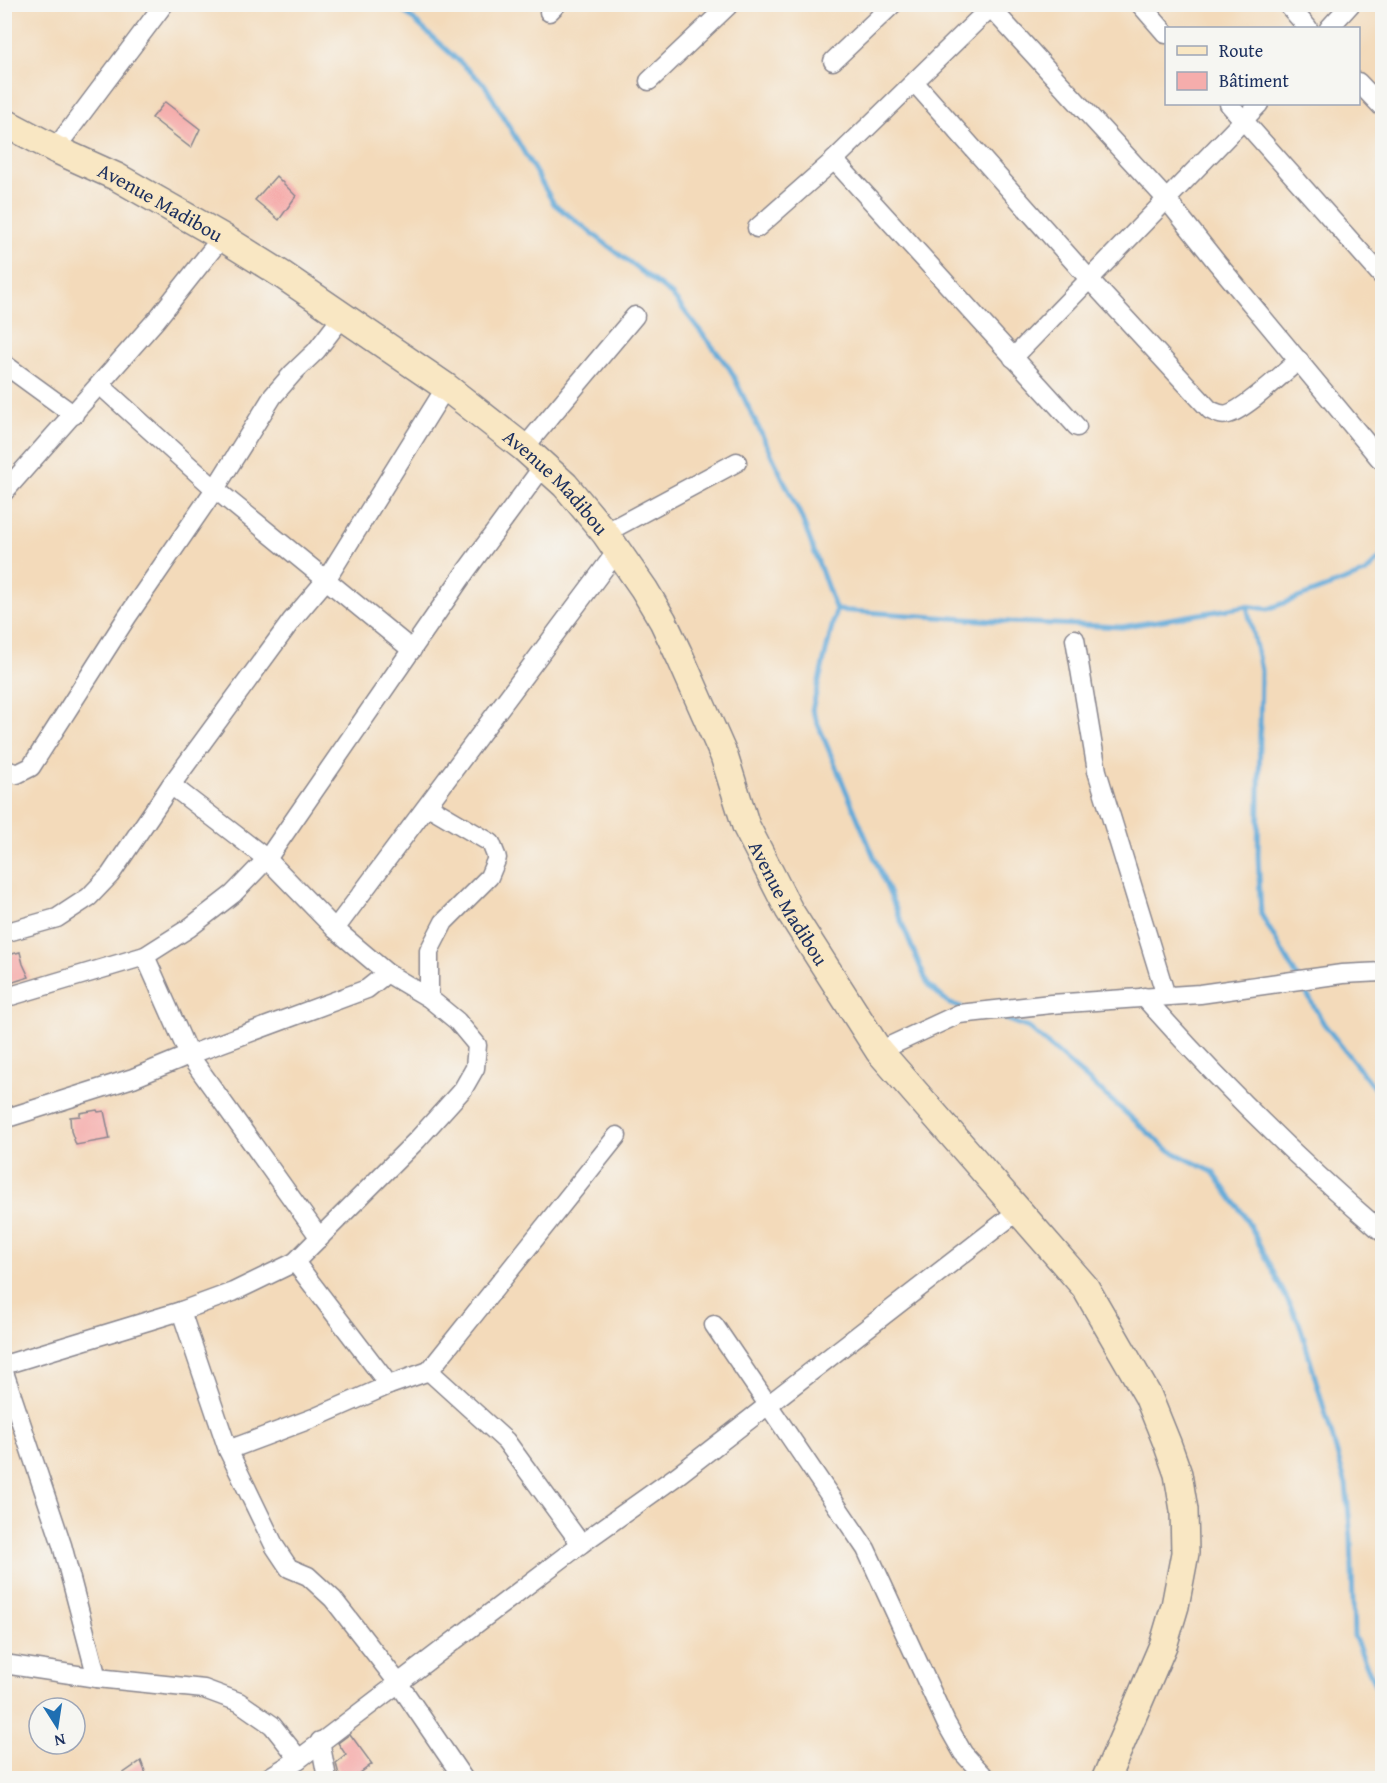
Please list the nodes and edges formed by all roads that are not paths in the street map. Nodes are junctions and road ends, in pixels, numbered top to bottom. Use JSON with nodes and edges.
{"nodes":[{"id":1,"x":164,"y":4,"type":"edge"},
{"id":2,"x":730,"y":4,"type":"edge"},
{"id":3,"x":893,"y":4,"type":"edge"},
{"id":4,"x":1140,"y":4,"type":"edge"},
{"id":5,"x":1287,"y":4,"type":"edge"},
{"id":6,"x":1351,"y":4,"type":"edge"},
{"id":7,"x":992,"y":6,"type":"edge"},
{"id":8,"x":1307,"y":27,"type":"edge"},
{"id":9,"x":1330,"y":27,"type":"edge"},
{"id":10,"x":1165,"y":32,"type":"edge"},
{"id":11,"x":833,"y":62,"type":"dead end"},
{"id":12,"x":650,"y":81,"type":"dead end"},
{"id":13,"x":915,"y":83,"type":"junction"},
{"id":14,"x":1360,"y":83,"type":"edge"},
{"id":15,"x":1230,"y":105,"type":"edge"},
{"id":16,"x":1258,"y":105,"type":"edge"},
{"id":17,"x":1383,"y":107,"type":"edge"},
{"id":18,"x":1243,"y":120,"type":"junction"},
{"id":19,"x":4,"y":122,"type":"edge"},
{"id":20,"x":55,"y":149,"type":"junction"},
{"id":21,"x":834,"y":160,"type":"junction"},
{"id":22,"x":1167,"y":201,"type":"junction"},
{"id":23,"x":757,"y":228,"type":"dead end"},
{"id":24,"x":222,"y":237,"type":"junction"},
{"id":25,"x":1383,"y":276,"type":"edge"},
{"id":26,"x":1090,"y":280,"type":"junction"},
{"id":27,"x":343,"y":316,"type":"junction"},
{"id":28,"x":635,"y":316,"type":"dead end"},
{"id":29,"x":1013,"y":358,"type":"junction"},
{"id":30,"x":1299,"y":360,"type":"junction"},
{"id":31,"x":4,"y":364,"type":"edge"},
{"id":32,"x":100,"y":385,"type":"junction"},
{"id":33,"x":446,"y":387,"type":"junction"},
{"id":34,"x":74,"y":415,"type":"junction"},
{"id":35,"x":1077,"y":428,"type":"dead end"},
{"id":36,"x":534,"y":456,"type":"junction"},
{"id":37,"x":1380,"y":459,"type":"dead end"},
{"id":38,"x":738,"y":462,"type":"dead end"},
{"id":39,"x":215,"y":489,"type":"junction"},
{"id":40,"x":4,"y":492,"type":"edge"},
{"id":41,"x":611,"y":542,"type":"junction"},
{"id":42,"x":326,"y":580,"type":"junction"},
{"id":43,"x":1075,"y":639,"type":"dead end"},
{"id":44,"x":412,"y":650,"type":"junction"},
{"id":45,"x":4,"y":769,"type":"edge"},
{"id":46,"x":171,"y":785,"type":"junction"},
{"id":47,"x":428,"y":806,"type":"junction"},
{"id":48,"x":267,"y":859,"type":"junction"},
{"id":49,"x":335,"y":929,"type":"junction"},
{"id":50,"x":4,"y":933,"type":"edge"},
{"id":51,"x":145,"y":957,"type":"junction"},
{"id":52,"x":387,"y":973,"type":"junction"},
{"id":53,"x":1381,"y":976,"type":"edge"},
{"id":54,"x":1166,"y":996,"type":"junction"},
{"id":55,"x":1143,"y":997,"type":"junction"},
{"id":56,"x":4,"y":998,"type":"edge"},
{"id":57,"x":429,"y":998,"type":"junction"},
{"id":58,"x":879,"y":1051,"type":"junction"},
{"id":59,"x":189,"y":1054,"type":"junction"},
{"id":60,"x":4,"y":1119,"type":"edge"},
{"id":61,"x":617,"y":1136,"type":"dead end"},
{"id":62,"x":1018,"y":1211,"type":"junction"},
{"id":63,"x":1383,"y":1232,"type":"edge"},
{"id":64,"x":320,"y":1238,"type":"junction"},
{"id":65,"x":296,"y":1262,"type":"junction"},
{"id":66,"x":181,"y":1311,"type":"junction"},
{"id":67,"x":714,"y":1325,"type":"dead end"},
{"id":68,"x":4,"y":1365,"type":"edge"},
{"id":69,"x":429,"y":1371,"type":"junction"},
{"id":70,"x":4,"y":1372,"type":"edge"},
{"id":71,"x":389,"y":1385,"type":"junction"},
{"id":72,"x":769,"y":1404,"type":"junction"},
{"id":73,"x":228,"y":1450,"type":"junction"},
{"id":74,"x":581,"y":1544,"type":"junction"},
{"id":75,"x":4,"y":1664,"type":"edge"},
{"id":76,"x":98,"y":1678,"type":"junction"},
{"id":77,"x":399,"y":1684,"type":"junction"},
{"id":78,"x":320,"y":1741,"type":"junction"},
{"id":79,"x":299,"y":1759,"type":"junction"},
{"id":80,"x":268,"y":1779,"type":"edge"},
{"id":81,"x":327,"y":1779,"type":"edge"},
{"id":82,"x":463,"y":1779,"type":"edge"},
{"id":83,"x":986,"y":1779,"type":"edge"},
{"id":84,"x":1106,"y":1779,"type":"edge"}],
"edges":[{"from":1,"to":20,"type":"street"},
{"from":2,"to":12,"type":"street"},
{"from":3,"to":11,"type":"street"},
{"from":4,"to":10,"type":"street"},
{"from":5,"to":8,"type":"street"},
{"from":6,"to":9,"type":"street"},
{"from":7,"to":13,"type":"street"},
{"from":7,"to":22,"type":"street"},
{"from":13,"to":21,"type":"street"},
{"from":13,"to":26,"type":"street"},
{"from":14,"to":17,"type":"street"},
{"from":15,"to":18,"type":"street"},
{"from":16,"to":18,"type":"street"},
{"from":18,"to":22,"type":"street"},
{"from":18,"to":25,"type":"street"},
{"from":19,"to":20,"type":"street","name":"Avenue Madibou"},
{"from":20,"to":24,"type":"street","name":"Avenue Madibou"},
{"from":21,"to":23,"type":"street"},
{"from":21,"to":29,"type":"street"},
{"from":22,"to":26,"type":"street"},
{"from":22,"to":30,"type":"street"},
{"from":24,"to":27,"type":"street","name":"Avenue Madibou"},
{"from":24,"to":32,"type":"street"},
{"from":26,"to":29,"type":"street"},
{"from":26,"to":30,"type":"street"},
{"from":27,"to":33,"type":"street","name":"Avenue Madibou"},
{"from":27,"to":39,"type":"street"},
{"from":28,"to":36,"type":"street"},
{"from":29,"to":35,"type":"street"},
{"from":30,"to":37,"type":"street"},
{"from":31,"to":34,"type":"street"},
{"from":32,"to":34,"type":"street"},
{"from":32,"to":39,"type":"street"},
{"from":33,"to":36,"type":"street","name":"Avenue Madibou"},
{"from":33,"to":42,"type":"street"},
{"from":34,"to":40,"type":"street"},
{"from":36,"to":41,"type":"street","name":"Avenue Madibou"},
{"from":36,"to":44,"type":"street"},
{"from":38,"to":41,"type":"street"},
{"from":39,"to":42,"type":"street"},
{"from":39,"to":45,"type":"street"},
{"from":41,"to":47,"type":"street"},
{"from":41,"to":58,"type":"street","name":"Avenue Madibou"},
{"from":42,"to":44,"type":"street"},
{"from":42,"to":46,"type":"street"},
{"from":43,"to":54,"type":"street"},
{"from":44,"to":48,"type":"street"},
{"from":46,"to":48,"type":"street"},
{"from":46,"to":50,"type":"street"},
{"from":47,"to":49,"type":"street"},
{"from":47,"to":57,"type":"street"},
{"from":48,"to":49,"type":"street"},
{"from":48,"to":51,"type":"street"},
{"from":49,"to":52,"type":"street"},
{"from":51,"to":56,"type":"street"},
{"from":51,"to":59,"type":"street"},
{"from":52,"to":57,"type":"street"},
{"from":52,"to":59,"type":"street"},
{"from":53,"to":54,"type":"street"},
{"from":54,"to":55,"type":"street"},
{"from":55,"to":58,"type":"street"},
{"from":55,"to":63,"type":"street"},
{"from":57,"to":64,"type":"street"},
{"from":58,"to":62,"type":"street","name":"Avenue Madibou"},
{"from":59,"to":60,"type":"street"},
{"from":59,"to":64,"type":"street"},
{"from":61,"to":69,"type":"street"},
{"from":62,"to":72,"type":"street"},
{"from":62,"to":84,"type":"street","name":"Avenue Madibou"},
{"from":64,"to":65,"type":"street"},
{"from":65,"to":66,"type":"street"},
{"from":65,"to":71,"type":"street"},
{"from":66,"to":68,"type":"street"},
{"from":66,"to":73,"type":"street"},
{"from":67,"to":72,"type":"street"},
{"from":69,"to":71,"type":"street"},
{"from":69,"to":74,"type":"street"},
{"from":70,"to":76,"type":"street"},
{"from":71,"to":73,"type":"street"},
{"from":72,"to":74,"type":"street"},
{"from":72,"to":83,"type":"street"},
{"from":73,"to":77,"type":"street"},
{"from":74,"to":77,"type":"street"},
{"from":75,"to":76,"type":"street"},
{"from":76,"to":79,"type":"street"},
{"from":77,"to":78,"type":"street"},
{"from":77,"to":82,"type":"street"},
{"from":78,"to":79,"type":"street"},
{"from":78,"to":81,"type":"street"},
{"from":79,"to":80,"type":"street"}]}
